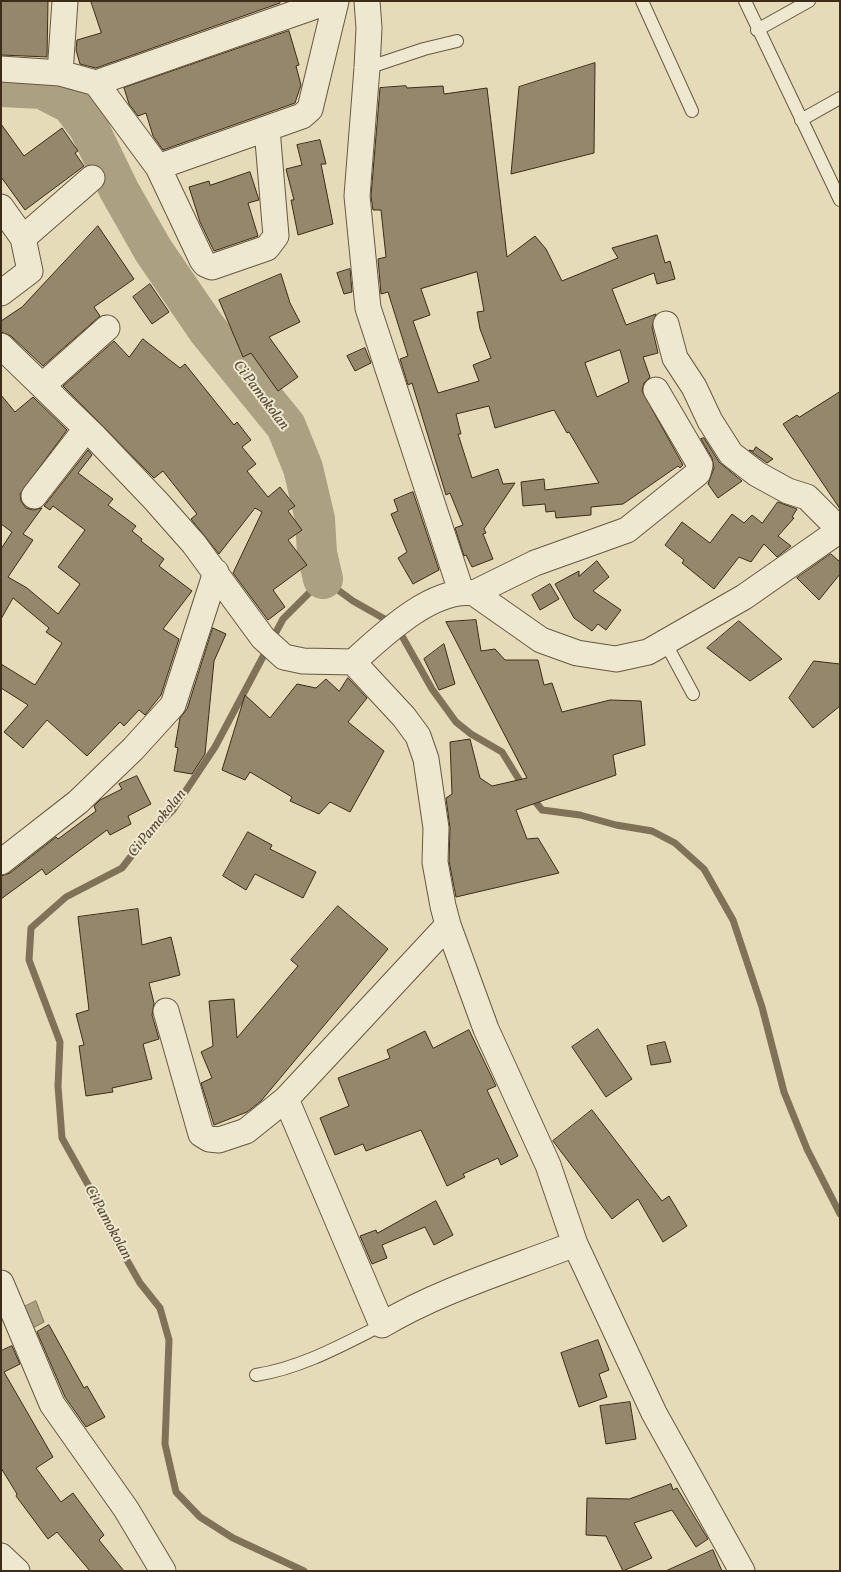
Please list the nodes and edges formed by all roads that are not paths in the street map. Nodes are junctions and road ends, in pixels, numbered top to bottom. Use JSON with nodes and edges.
{"nodes":[{"id":1,"x":64,"y":1,"type":"edge"},
{"id":2,"x":330,"y":1,"type":"edge"},
{"id":3,"x":336,"y":1,"type":"edge"},
{"id":4,"x":368,"y":1,"type":"edge"},
{"id":5,"x":642,"y":1,"type":"edge"},
{"id":6,"x":744,"y":1,"type":"edge"},
{"id":7,"x":809,"y":1,"type":"edge"},
{"id":8,"x":757,"y":30,"type":"junction"},
{"id":9,"x":458,"y":41,"type":"dead end"},
{"id":10,"x":367,"y":68,"type":"junction"},
{"id":11,"x":1,"y":69,"type":"edge"},
{"id":12,"x":60,"y":73,"type":"junction"},
{"id":13,"x":96,"y":83,"type":"junction"},
{"id":14,"x":840,"y":98,"type":"edge"},
{"id":15,"x":692,"y":111,"type":"dead end"},
{"id":16,"x":801,"y":120,"type":"junction"},
{"id":17,"x":267,"y":129,"type":"junction"},
{"id":18,"x":158,"y":167,"type":"junction"},
{"id":19,"x":92,"y":178,"type":"dead end"},
{"id":20,"x":840,"y":200,"type":"edge"},
{"id":21,"x":1,"y":207,"type":"edge"},
{"id":22,"x":23,"y":238,"type":"junction"},
{"id":23,"x":1,"y":293,"type":"edge"},
{"id":24,"x":666,"y":324,"type":"dead end"},
{"id":25,"x":107,"y":328,"type":"dead end"},
{"id":26,"x":1,"y":346,"type":"edge"},
{"id":27,"x":43,"y":385,"type":"junction"},
{"id":28,"x":656,"y":390,"type":"dead end"},
{"id":29,"x":86,"y":429,"type":"junction"},
{"id":30,"x":34,"y":496,"type":"dead end"},
{"id":31,"x":837,"y":536,"type":"edge"},
{"id":32,"x":216,"y":572,"type":"junction"},
{"id":33,"x":467,"y":592,"type":"junction"},
{"id":34,"x":665,"y":642,"type":"junction"},
{"id":35,"x":353,"y":662,"type":"junction"},
{"id":36,"x":692,"y":694,"type":"dead end"},
{"id":37,"x":1,"y":862,"type":"edge"},
{"id":38,"x":448,"y":925,"type":"junction"},
{"id":39,"x":166,"y":1011,"type":"dead end"},
{"id":40,"x":286,"y":1099,"type":"junction"},
{"id":41,"x":575,"y":1244,"type":"junction"},
{"id":42,"x":1,"y":1283,"type":"edge"},
{"id":43,"x":382,"y":1325,"type":"junction"},
{"id":44,"x":256,"y":1375,"type":"dead end"},
{"id":45,"x":1,"y":1556,"type":"edge"},
{"id":46,"x":17,"y":1571,"type":"edge"},
{"id":47,"x":163,"y":1571,"type":"edge"},
{"id":48,"x":742,"y":1571,"type":"edge"}],
"edges":[{"from":1,"to":12,"type":"street"},
{"from":2,"to":13,"type":"street"},
{"from":3,"to":17,"type":"street"},
{"from":4,"to":10,"type":"street"},
{"from":5,"to":15,"type":"lane"},
{"from":6,"to":8,"type":"lane"},
{"from":7,"to":8,"type":"lane"},
{"from":8,"to":16,"type":"lane"},
{"from":9,"to":10,"type":"lane"},
{"from":10,"to":33,"type":"street"},
{"from":11,"to":12,"type":"street"},
{"from":12,"to":13,"type":"street"},
{"from":13,"to":18,"type":"street"},
{"from":14,"to":16,"type":"lane"},
{"from":16,"to":20,"type":"lane"},
{"from":17,"to":18,"type":"street"},
{"from":17,"to":18,"type":"street"},
{"from":19,"to":22,"type":"street"},
{"from":21,"to":22,"type":"street"},
{"from":22,"to":23,"type":"street"},
{"from":24,"to":31,"type":"street"},
{"from":25,"to":27,"type":"street"},
{"from":26,"to":27,"type":"street"},
{"from":27,"to":29,"type":"street"},
{"from":28,"to":33,"type":"street"},
{"from":29,"to":30,"type":"street"},
{"from":29,"to":32,"type":"street"},
{"from":31,"to":34,"type":"street"},
{"from":32,"to":35,"type":"street"},
{"from":32,"to":37,"type":"street"},
{"from":33,"to":34,"type":"street"},
{"from":33,"to":35,"type":"street"},
{"from":34,"to":36,"type":"lane"},
{"from":35,"to":38,"type":"street"},
{"from":38,"to":40,"type":"street"},
{"from":38,"to":41,"type":"street"},
{"from":39,"to":40,"type":"street"},
{"from":40,"to":43,"type":"street"},
{"from":41,"to":43,"type":"street"},
{"from":41,"to":48,"type":"street"},
{"from":42,"to":47,"type":"street"},
{"from":43,"to":44,"type":"lane"},
{"from":45,"to":46,"type":"street"}]}
